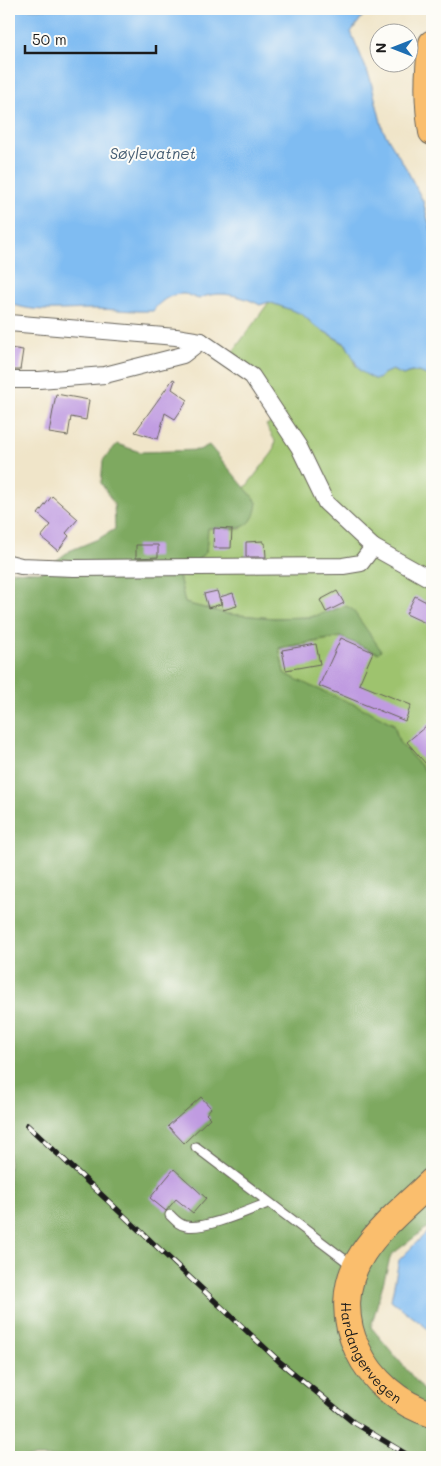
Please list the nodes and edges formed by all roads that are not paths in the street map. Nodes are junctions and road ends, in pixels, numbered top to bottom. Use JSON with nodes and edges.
{"nodes":[{"id":1,"x":432,"y":44,"type":"edge"},
{"id":2,"x":432,"y":132,"type":"edge"},
{"id":3,"x":9,"y":324,"type":"edge"},
{"id":4,"x":201,"y":341,"type":"junction"},
{"id":5,"x":9,"y":380,"type":"edge"},
{"id":6,"x":373,"y":547,"type":"junction"},
{"id":7,"x":9,"y":563,"type":"edge"},
{"id":8,"x":432,"y":580,"type":"edge"},
{"id":9,"x":196,"y":1147,"type":"dead end"},
{"id":10,"x":432,"y":1181,"type":"edge"},
{"id":11,"x":268,"y":1202,"type":"junction"},
{"id":12,"x":170,"y":1215,"type":"dead end"},
{"id":13,"x":355,"y":1268,"type":"junction"},
{"id":14,"x":432,"y":1414,"type":"edge"}],
"edges":[{"from":1,"to":2,"type":"main road"},
{"from":3,"to":4,"type":"street"},
{"from":4,"to":5,"type":"street"},
{"from":4,"to":6,"type":"street"},
{"from":6,"to":7,"type":"street"},
{"from":6,"to":8,"type":"street"},
{"from":9,"to":11,"type":"lane"},
{"from":10,"to":13,"type":"main road","name":"Hardangervegen"},
{"from":11,"to":12,"type":"lane"},
{"from":11,"to":13,"type":"lane"},
{"from":13,"to":14,"type":"main road","name":"Hardangervegen"}]}
